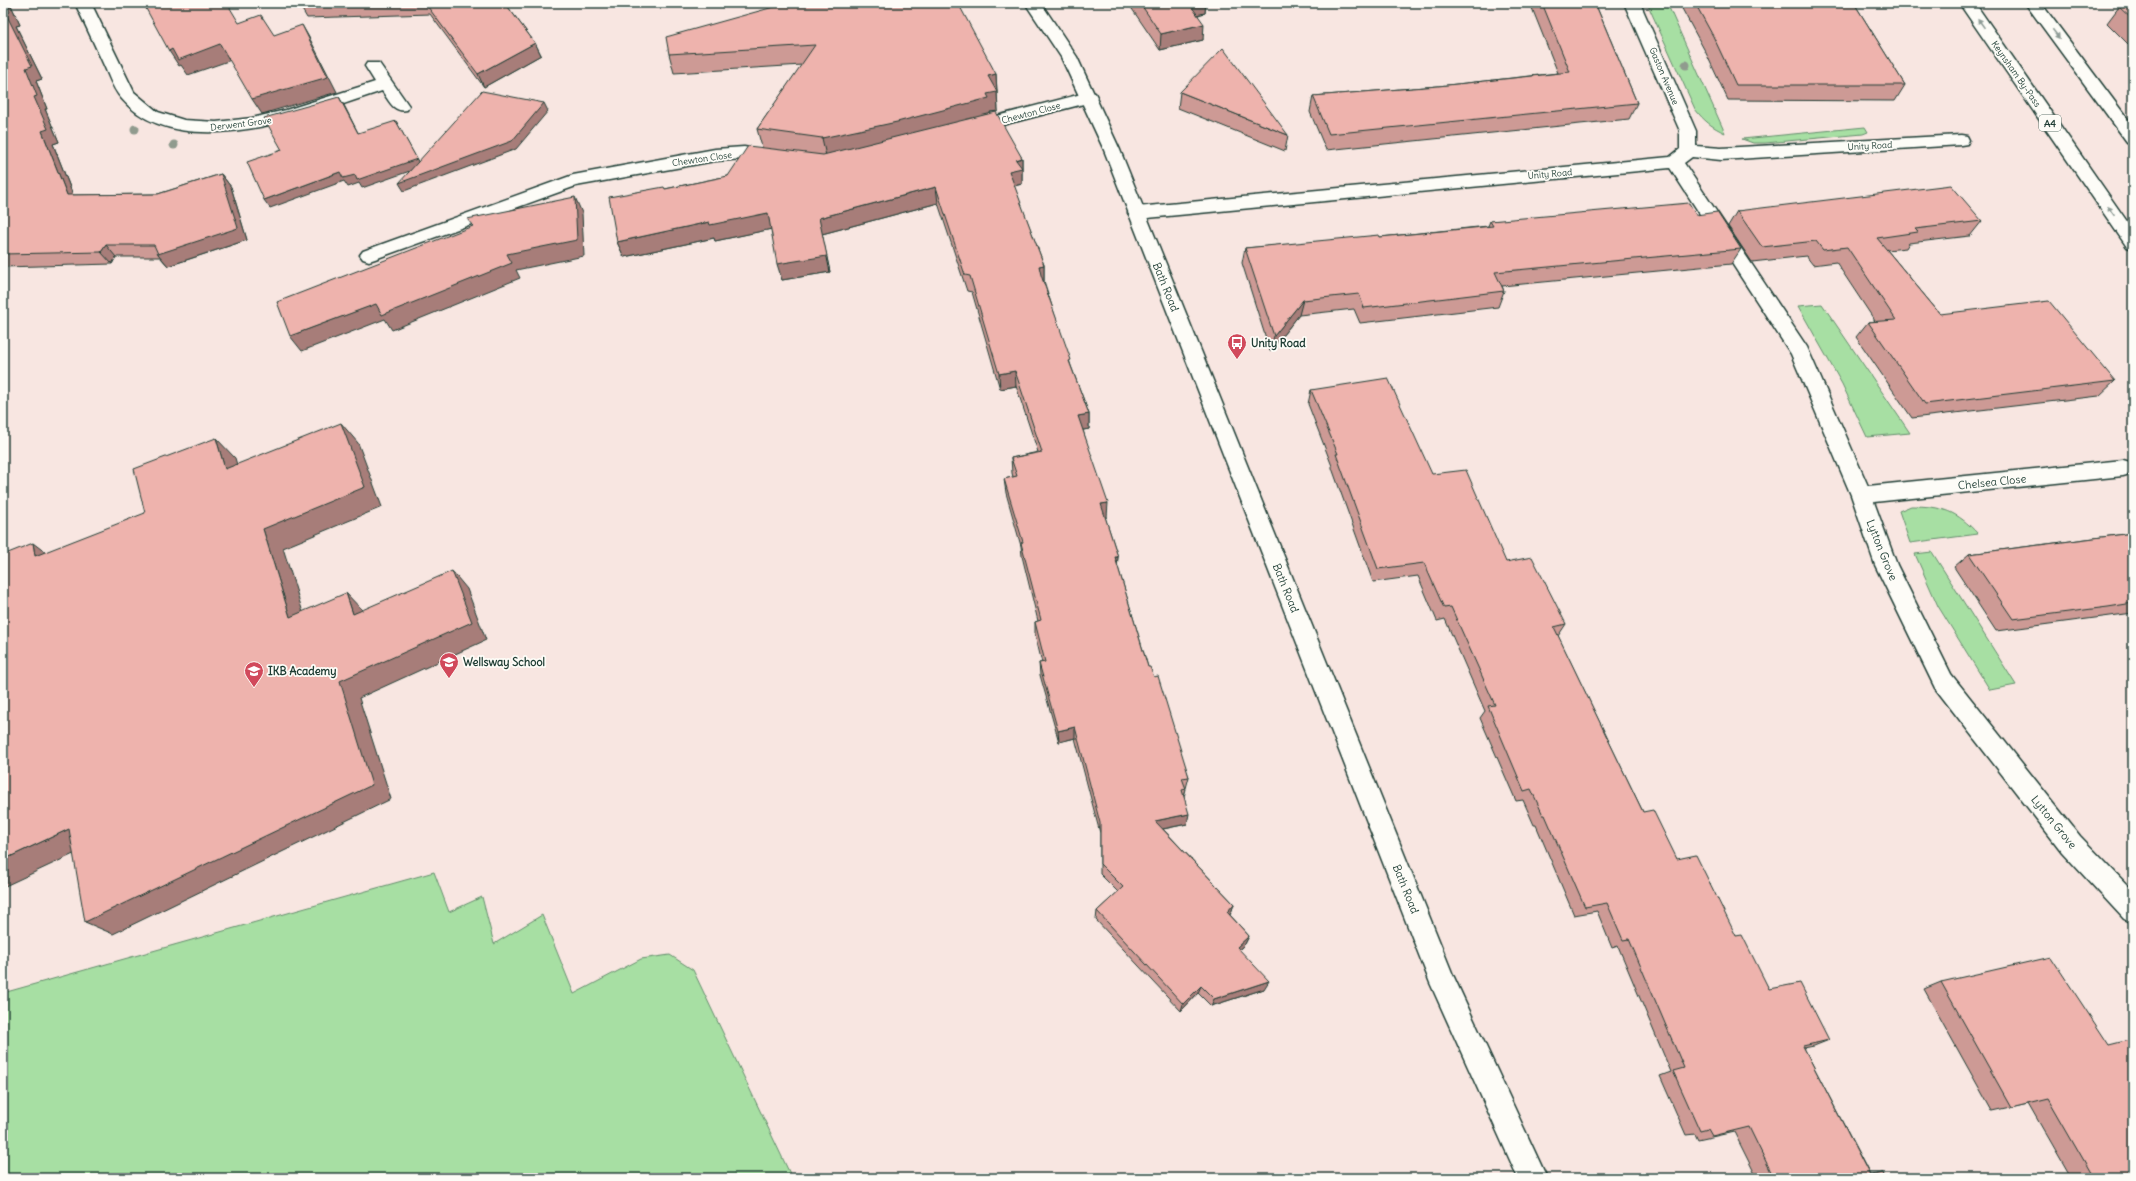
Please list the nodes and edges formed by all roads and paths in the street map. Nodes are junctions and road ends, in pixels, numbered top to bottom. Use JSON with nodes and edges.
{"nodes":[{"id":1,"x":83,"y":3,"type":"edge"},
{"id":2,"x":1033,"y":3,"type":"edge"},
{"id":3,"x":1632,"y":3,"type":"edge"},
{"id":4,"x":1967,"y":3,"type":"edge"},
{"id":5,"x":2033,"y":3,"type":"edge"},
{"id":6,"x":373,"y":66,"type":"dead end"},
{"id":7,"x":385,"y":84,"type":"junction"},
{"id":8,"x":1089,"y":97,"type":"junction"},
{"id":9,"x":401,"y":106,"type":"dead end"},
{"id":10,"x":953,"y":133,"type":"edge"},
{"id":11,"x":2133,"y":138,"type":"edge"},
{"id":12,"x":1961,"y":140,"type":"dead end"},
{"id":13,"x":1682,"y":156,"type":"junction"},
{"id":14,"x":787,"y":159,"type":"edge"},
{"id":15,"x":1137,"y":213,"type":"junction"},
{"id":16,"x":2133,"y":243,"type":"edge"},
{"id":17,"x":369,"y":255,"type":"dead end"},
{"id":18,"x":2123,"y":468,"type":"dead end"},
{"id":19,"x":1861,"y":495,"type":"junction"},
{"id":20,"x":2133,"y":910,"type":"edge"},
{"id":21,"x":1533,"y":1178,"type":"edge"}],
"edges":[{"from":1,"to":7,"type":"main road","name":"Derwent Grove"},
{"from":2,"to":8,"type":"main road","name":"Bath Road"},
{"from":3,"to":13,"type":"main road","name":"Gaston Avenue"},
{"from":16,"to":4,"type":"main road","name":"Keynsham By-Pass","number":"A4","one_way":true},
{"from":5,"to":11,"type":"main road","one_way":true},
{"from":6,"to":7,"type":"main road"},
{"from":7,"to":9,"type":"main road"},
{"from":8,"to":10,"type":"main road","name":"Chewton Close"},
{"from":8,"to":15,"type":"main road","name":"Bath Road"},
{"from":12,"to":13,"type":"main road","name":"Unity Road"},
{"from":13,"to":15,"type":"main road","name":"Unity Road"},
{"from":13,"to":19,"type":"main road","name":"Lytton Grove"},
{"from":14,"to":17,"type":"main road","name":"Chewton Close"},
{"from":15,"to":21,"type":"main road","name":"Bath Road"},
{"from":18,"to":19,"type":"main road","name":"Chelsea Close"},
{"from":19,"to":20,"type":"main road","name":"Lytton Grove"}]}
